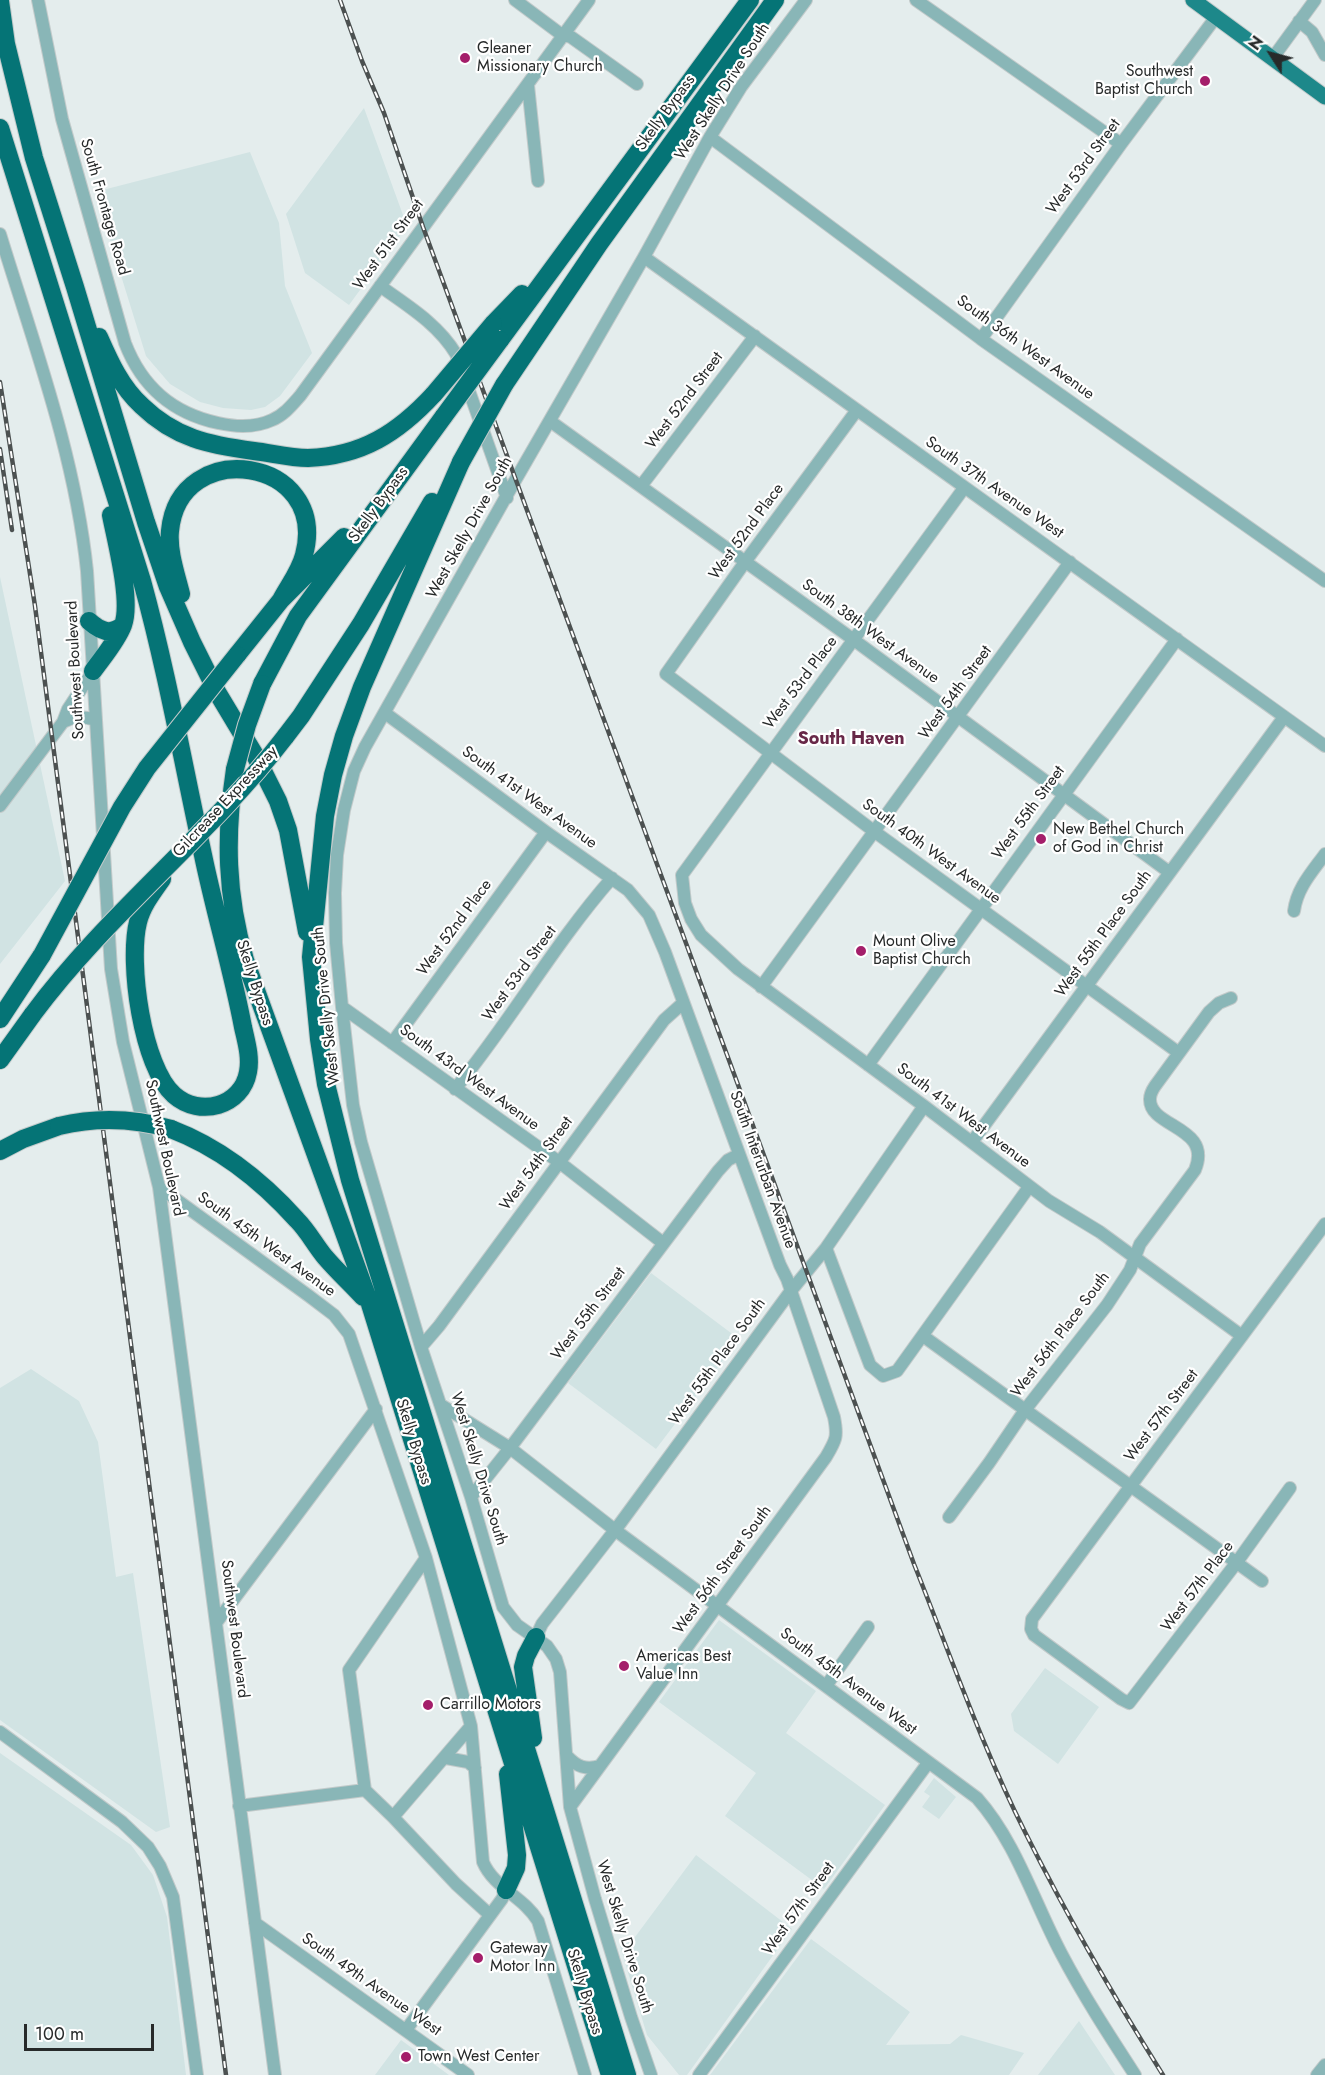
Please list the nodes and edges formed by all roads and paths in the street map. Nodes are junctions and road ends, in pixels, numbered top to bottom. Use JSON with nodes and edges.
{"nodes":[{"id":1,"x":38,"y":0,"type":"edge"},
{"id":2,"x":515,"y":0,"type":"edge"},
{"id":3,"x":589,"y":0,"type":"edge"},
{"id":4,"x":750,"y":0,"type":"edge"},
{"id":5,"x":775,"y":0,"type":"edge"},
{"id":6,"x":806,"y":0,"type":"edge"},
{"id":7,"x":916,"y":0,"type":"edge"},
{"id":8,"x":1193,"y":0,"type":"edge"},
{"id":9,"x":1315,"y":0,"type":"edge"},
{"id":10,"x":0,"y":1,"type":"edge"},
{"id":11,"x":1216,"y":17,"type":"junction"},
{"id":12,"x":1299,"y":21,"type":"junction"},
{"id":13,"x":562,"y":35,"type":"junction"},
{"id":14,"x":1325,"y":55,"type":"edge"},
{"id":15,"x":1272,"y":59,"type":"junction"},
{"id":16,"x":637,"y":84,"type":"dead end"},
{"id":17,"x":528,"y":85,"type":"junction"},
{"id":18,"x":1325,"y":97,"type":"edge"},
{"id":19,"x":0,"y":128,"type":"edge"},
{"id":20,"x":710,"y":137,"type":"junction"},
{"id":21,"x":1121,"y":144,"type":"junction"},
{"id":22,"x":538,"y":181,"type":"dead end"},
{"id":23,"x":0,"y":234,"type":"edge"},
{"id":24,"x":644,"y":257,"type":"junction"},
{"id":25,"x":380,"y":286,"type":"junction"},
{"id":26,"x":75,"y":287,"type":"junction"},
{"id":27,"x":497,"y":332,"type":"junction"},
{"id":28,"x":755,"y":336,"type":"junction"},
{"id":29,"x":981,"y":339,"type":"junction"},
{"id":30,"x":173,"y":406,"type":"joint"},
{"id":31,"x":857,"y":410,"type":"junction"},
{"id":32,"x":550,"y":421,"type":"junction"},
{"id":33,"x":99,"y":445,"type":"junction"},
{"id":34,"x":461,"y":462,"type":"junction"},
{"id":35,"x":640,"y":486,"type":"junction"},
{"id":36,"x":964,"y":488,"type":"junction"},
{"id":37,"x":384,"y":498,"type":"junction"},
{"id":38,"x":507,"y":498,"type":"junction"},
{"id":39,"x":745,"y":562,"type":"junction"},
{"id":40,"x":1070,"y":562,"type":"junction"},
{"id":41,"x":1325,"y":581,"type":"edge"},
{"id":42,"x":282,"y":600,"type":"junction"},
{"id":43,"x":89,"y":621,"type":"junction"},
{"id":44,"x":123,"y":625,"type":"junction"},
{"id":45,"x":1177,"y":639,"type":"junction"},
{"id":46,"x":854,"y":640,"type":"junction"},
{"id":47,"x":192,"y":642,"type":"junction"},
{"id":48,"x":93,"y":671,"type":"junction"},
{"id":49,"x":666,"y":674,"type":"joint"},
{"id":50,"x":385,"y":713,"type":"junction"},
{"id":51,"x":959,"y":717,"type":"junction"},
{"id":52,"x":1284,"y":717,"type":"junction"},
{"id":53,"x":96,"y":720,"type":"junction"},
{"id":54,"x":63,"y":722,"type":"junction"},
{"id":55,"x":1325,"y":746,"type":"edge"},
{"id":56,"x":769,"y":753,"type":"junction"},
{"id":57,"x":1063,"y":794,"type":"junction"},
{"id":58,"x":0,"y":806,"type":"edge"},
{"id":59,"x":546,"y":832,"type":"junction"},
{"id":60,"x":875,"y":832,"type":"junction"},
{"id":61,"x":181,"y":851,"type":"junction"},
{"id":62,"x":1325,"y":854,"type":"edge"},
{"id":63,"x":1169,"y":872,"type":"junction"},
{"id":64,"x":612,"y":878,"type":"junction"},
{"id":65,"x":686,"y":903,"type":"joint"},
{"id":66,"x":980,"y":908,"type":"junction"},
{"id":67,"x":1294,"y":911,"type":"dead end"},
{"id":68,"x":649,"y":915,"type":"joint"},
{"id":69,"x":311,"y":957,"type":"junction"},
{"id":70,"x":231,"y":966,"type":"junction"},
{"id":71,"x":1086,"y":986,"type":"junction"},
{"id":72,"x":761,"y":987,"type":"junction"},
{"id":73,"x":1230,"y":998,"type":"dead end"},
{"id":74,"x":683,"y":1002,"type":"junction"},
{"id":75,"x":342,"y":1007,"type":"junction"},
{"id":76,"x":0,"y":1019,"type":"edge"},
{"id":77,"x":392,"y":1043,"type":"junction"},
{"id":78,"x":1179,"y":1053,"type":"junction"},
{"id":79,"x":0,"y":1060,"type":"edge"},
{"id":80,"x":868,"y":1065,"type":"junction"},
{"id":81,"x":455,"y":1089,"type":"junction"},
{"id":82,"x":924,"y":1106,"type":"junction"},
{"id":83,"x":302,"y":1120,"type":"junction"},
{"id":84,"x":972,"y":1142,"type":"junction"},
{"id":85,"x":0,"y":1151,"type":"edge"},
{"id":86,"x":738,"y":1155,"type":"junction"},
{"id":87,"x":559,"y":1162,"type":"junction"},
{"id":88,"x":159,"y":1187,"type":"junction"},
{"id":89,"x":1029,"y":1187,"type":"junction"},
{"id":90,"x":1325,"y":1224,"type":"edge"},
{"id":91,"x":663,"y":1243,"type":"junction"},
{"id":92,"x":826,"y":1248,"type":"junction"},
{"id":93,"x":1134,"y":1257,"type":"junction"},
{"id":94,"x":790,"y":1292,"type":"junction"},
{"id":95,"x":370,"y":1304,"type":"junction"},
{"id":96,"x":923,"y":1336,"type":"junction"},
{"id":97,"x":1242,"y":1336,"type":"junction"},
{"id":98,"x":421,"y":1347,"type":"junction"},
{"id":99,"x":441,"y":1405,"type":"junction"},
{"id":100,"x":376,"y":1409,"type":"junction"},
{"id":101,"x":1025,"y":1410,"type":"junction"},
{"id":102,"x":837,"y":1439,"type":"joint"},
{"id":103,"x":510,"y":1448,"type":"junction"},
{"id":104,"x":1131,"y":1486,"type":"junction"},
{"id":105,"x":1290,"y":1488,"type":"dead end"},
{"id":106,"x":471,"y":1497,"type":"junction"},
{"id":107,"x":949,"y":1517,"type":"dead end"},
{"id":108,"x":615,"y":1530,"type":"junction"},
{"id":109,"x":426,"y":1558,"type":"junction"},
{"id":110,"x":1237,"y":1562,"type":"junction"},
{"id":111,"x":1262,"y":1581,"type":"dead end"},
{"id":112,"x":718,"y":1605,"type":"junction"},
{"id":113,"x":216,"y":1623,"type":"junction"},
{"id":114,"x":868,"y":1627,"type":"dead end"},
{"id":115,"x":536,"y":1637,"type":"junction"},
{"id":116,"x":826,"y":1686,"type":"junction"},
{"id":117,"x":1129,"y":1702,"type":"joint"},
{"id":118,"x":471,"y":1726,"type":"junction"},
{"id":119,"x":0,"y":1732,"type":"edge"},
{"id":120,"x":505,"y":1739,"type":"junction"},
{"id":121,"x":567,"y":1756,"type":"junction"},
{"id":122,"x":446,"y":1758,"type":"junction"},
{"id":123,"x":928,"y":1763,"type":"junction"},
{"id":124,"x":600,"y":1766,"type":"junction"},
{"id":125,"x":476,"y":1768,"type":"junction"},
{"id":126,"x":365,"y":1790,"type":"junction"},
{"id":127,"x":541,"y":1793,"type":"junction"},
{"id":128,"x":239,"y":1806,"type":"junction"},
{"id":129,"x":570,"y":1807,"type":"junction"},
{"id":130,"x":393,"y":1817,"type":"junction"},
{"id":131,"x":506,"y":1890,"type":"junction"},
{"id":132,"x":490,"y":1915,"type":"junction"},
{"id":133,"x":255,"y":1923,"type":"junction"},
{"id":134,"x":406,"y":2030,"type":"junction"},
{"id":135,"x":1325,"y":2065,"type":"edge"},
{"id":136,"x":196,"y":2075,"type":"edge"},
{"id":137,"x":275,"y":2075,"type":"edge"},
{"id":138,"x":468,"y":2075,"type":"edge"},
{"id":139,"x":585,"y":2075,"type":"edge"},
{"id":140,"x":610,"y":2075,"type":"edge"},
{"id":141,"x":627,"y":2075,"type":"edge"},
{"id":142,"x":651,"y":2075,"type":"edge"},
{"id":143,"x":699,"y":2075,"type":"edge"},
{"id":144,"x":1135,"y":2075,"type":"edge"},
{"id":145,"x":1317,"y":2075,"type":"edge"}],
"edges":[{"from":1,"to":30,"type":"street","name":"South Frontage Road"},
{"from":2,"to":13,"type":"street"},
{"from":3,"to":13,"type":"street","name":"West 51st Street"},
{"from":4,"to":27,"type":"highway","name":"Skelly Bypass"},
{"from":5,"to":34,"type":"highway","name":"Skelly Bypass","bridge":true},
{"from":6,"to":20,"type":"street","name":"West Skelly Drive South"},
{"from":7,"to":21,"type":"street"},
{"from":8,"to":11,"type":"main road"},
{"from":9,"to":12,"type":"street"},
{"from":10,"to":26,"type":"highway"},
{"from":11,"to":15,"type":"main road"},
{"from":11,"to":21,"type":"street","name":"West 53rd Street"},
{"from":12,"to":14,"type":"street"},
{"from":12,"to":15,"type":"street"},
{"from":13,"to":16,"type":"street"},
{"from":13,"to":17,"type":"street","name":"West 51st Street"},
{"from":15,"to":18,"type":"main road"},
{"from":17,"to":22,"type":"street"},
{"from":17,"to":25,"type":"street","name":"West 51st Street"},
{"from":19,"to":33,"type":"highway"},
{"from":20,"to":24,"type":"street","name":"West Skelly Drive South"},
{"from":20,"to":29,"type":"street","name":"South 36th West Avenue"},
{"from":21,"to":29,"type":"street","name":"West 53rd Street"},
{"from":23,"to":43,"type":"street","name":"Southwest Boulevard"},
{"from":24,"to":28,"type":"street","name":"South 37th Avenue West"},
{"from":24,"to":32,"type":"street","name":"West Skelly Drive South"},
{"from":25,"to":30,"type":"street","name":"West 51st Street"},
{"from":25,"to":38,"type":"street"},
{"from":26,"to":27,"type":"highway","bridge":true},
{"from":26,"to":47,"type":"highway"},
{"from":27,"to":37,"type":"highway","name":"Skelly Bypass","bridge":true},
{"from":28,"to":31,"type":"street","name":"South 37th Avenue West"},
{"from":28,"to":35,"type":"street","name":"West 52nd Street"},
{"from":29,"to":41,"type":"street","name":"South 36th West Avenue"},
{"from":31,"to":36,"type":"street","name":"South 37th Avenue West"},
{"from":31,"to":39,"type":"street","name":"West 52nd Place"},
{"from":32,"to":35,"type":"street","name":"South 38th West Avenue"},
{"from":32,"to":38,"type":"street","name":"West Skelly Drive South"},
{"from":33,"to":44,"type":"highway"},
{"from":33,"to":70,"type":"highway"},
{"from":34,"to":61,"type":"highway","name":"Gilcrease Expressway","bridge":true},
{"from":34,"to":69,"type":"highway","name":"Skelly Bypass"},
{"from":35,"to":39,"type":"street","name":"South 38th West Avenue"},
{"from":36,"to":40,"type":"street","name":"South 37th Avenue West"},
{"from":36,"to":46,"type":"street","name":"West 53rd Place"},
{"from":37,"to":42,"type":"highway"},
{"from":37,"to":83,"type":"highway","name":"Skelly Bypass","bridge":true},
{"from":38,"to":50,"type":"street","name":"West Skelly Drive South"},
{"from":39,"to":46,"type":"street","name":"South 38th West Avenue"},
{"from":39,"to":49,"type":"street","name":"West 52nd Place"},
{"from":40,"to":45,"type":"street","name":"South 37th Avenue West"},
{"from":40,"to":51,"type":"street","name":"West 54th Street"},
{"from":42,"to":47,"type":"highway"},
{"from":42,"to":76,"type":"highway","bridge":true},
{"from":43,"to":44,"type":"highway"},
{"from":43,"to":48,"type":"street","name":"Southwest Boulevard"},
{"from":44,"to":48,"type":"highway"},
{"from":45,"to":52,"type":"street","name":"South 37th Avenue West"},
{"from":45,"to":57,"type":"street","name":"West 55th Street"},
{"from":46,"to":51,"type":"street","name":"South 38th West Avenue"},
{"from":46,"to":56,"type":"street","name":"West 53rd Place"},
{"from":47,"to":69,"type":"highway"},
{"from":48,"to":53,"type":"street","name":"Southwest Boulevard"},
{"from":48,"to":54,"type":"street"},
{"from":49,"to":56,"type":"street","name":"South 40th West Avenue"},
{"from":50,"to":59,"type":"street","name":"South 41st West Avenue"},
{"from":50,"to":75,"type":"street","name":"West Skelly Drive South"},
{"from":51,"to":57,"type":"street","name":"South 38th West Avenue"},
{"from":51,"to":60,"type":"street","name":"West 54th Street"},
{"from":52,"to":55,"type":"street","name":"South 37th Avenue West"},
{"from":52,"to":63,"type":"street","name":"West 55th Place South"},
{"from":53,"to":54,"type":"street"},
{"from":53,"to":88,"type":"street","name":"Southwest Boulevard"},
{"from":54,"to":58,"type":"street"},
{"from":56,"to":60,"type":"street","name":"South 40th West Avenue"},
{"from":56,"to":65,"type":"street","name":"West 53rd Place"},
{"from":57,"to":63,"type":"street","name":"South 38th West Avenue"},
{"from":57,"to":66,"type":"street","name":"West 55th Street"},
{"from":59,"to":64,"type":"street","name":"South 41st West Avenue"},
{"from":59,"to":77,"type":"street","name":"West 52nd Place"},
{"from":60,"to":66,"type":"street","name":"South 40th West Avenue"},
{"from":60,"to":72,"type":"street","name":"West 54th Street"},
{"from":61,"to":70,"type":"highway","bridge":true},
{"from":61,"to":79,"type":"highway","name":"Gilcrease Expressway","bridge":true},
{"from":62,"to":67,"type":"street"},
{"from":63,"to":71,"type":"street","name":"West 55th Place South"},
{"from":64,"to":68,"type":"street","name":"South 41st West Avenue"},
{"from":64,"to":81,"type":"street","name":"West 53rd Street"},
{"from":65,"to":72,"type":"street","name":"South 41st West Avenue"},
{"from":66,"to":71,"type":"street","name":"South 40th West Avenue"},
{"from":66,"to":80,"type":"street","name":"West 55th Street"},
{"from":68,"to":74,"type":"street","name":"South Interurban Avenue"},
{"from":69,"to":127,"type":"highway","name":"Skelly Bypass"},
{"from":70,"to":83,"type":"highway"},
{"from":71,"to":78,"type":"street","name":"South 40th West Avenue"},
{"from":71,"to":84,"type":"street","name":"West 55th Place South"},
{"from":72,"to":80,"type":"street","name":"South 41st West Avenue"},
{"from":73,"to":78,"type":"street"},
{"from":74,"to":86,"type":"street","name":"South Interurban Avenue"},
{"from":74,"to":87,"type":"street","name":"West 54th Street"},
{"from":75,"to":77,"type":"street","name":"South 43rd West Avenue"},
{"from":75,"to":98,"type":"street","name":"West Skelly Drive South"},
{"from":77,"to":81,"type":"street","name":"South 43rd West Avenue"},
{"from":78,"to":93,"type":"street","name":"West 56th Place South"},
{"from":80,"to":82,"type":"street","name":"South 41st West Avenue"},
{"from":81,"to":87,"type":"street","name":"South 43rd West Avenue"},
{"from":82,"to":84,"type":"street","name":"South 41st West Avenue"},
{"from":82,"to":92,"type":"street","name":"West 55th Place South"},
{"from":83,"to":95,"type":"highway","name":"Skelly Bypass"},
{"from":84,"to":89,"type":"street","name":"South 41st West Avenue"},
{"from":85,"to":95,"type":"highway","bridge":true},
{"from":86,"to":91,"type":"street","name":"West 55th Street"},
{"from":86,"to":94,"type":"street","name":"South Interurban Avenue"},
{"from":87,"to":91,"type":"street","name":"South 43rd West Avenue"},
{"from":87,"to":98,"type":"street","name":"West 54th Street"},
{"from":88,"to":100,"type":"street","name":"South 45th West Avenue"},
{"from":88,"to":113,"type":"street","name":"Southwest Boulevard"},
{"from":89,"to":93,"type":"street","name":"South 41st West Avenue"},
{"from":89,"to":96,"type":"street"},
{"from":90,"to":97,"type":"street","name":"West 57th Street"},
{"from":91,"to":103,"type":"street","name":"West 55th Street"},
{"from":92,"to":94,"type":"street","name":"West 55th Place South"},
{"from":92,"to":96,"type":"street"},
{"from":93,"to":97,"type":"street","name":"South 41st West Avenue"},
{"from":93,"to":101,"type":"street","name":"West 56th Place South"},
{"from":94,"to":102,"type":"street","name":"South Interurban Avenue"},
{"from":94,"to":108,"type":"street","name":"West 55th Place South"},
{"from":95,"to":120,"type":"highway","name":"Skelly Bypass"},
{"from":96,"to":101,"type":"street"},
{"from":97,"to":104,"type":"street","name":"West 57th Street"},
{"from":98,"to":99,"type":"street","name":"West Skelly Drive South"},
{"from":99,"to":103,"type":"street","name":"South 45th Avenue West"},
{"from":99,"to":106,"type":"street","name":"West Skelly Drive South"},
{"from":100,"to":109,"type":"street"},
{"from":100,"to":113,"type":"street"},
{"from":101,"to":104,"type":"street"},
{"from":101,"to":107,"type":"street","name":"West 56th Place South"},
{"from":102,"to":112,"type":"street","name":"West 56th Street South"},
{"from":103,"to":106,"type":"street","name":"West 55th Street"},
{"from":103,"to":108,"type":"street","name":"South 45th Avenue West"},
{"from":104,"to":110,"type":"street"},
{"from":104,"to":117,"type":"street","name":"West 57th Street"},
{"from":105,"to":110,"type":"street","name":"West 57th Place"},
{"from":106,"to":115,"type":"street","name":"West Skelly Drive South"},
{"from":108,"to":112,"type":"street","name":"South 45th Avenue West"},
{"from":108,"to":115,"type":"street","name":"West 55th Place South"},
{"from":109,"to":118,"type":"street"},
{"from":109,"to":126,"type":"street"},
{"from":110,"to":111,"type":"street"},
{"from":110,"to":117,"type":"street","name":"West 57th Place"},
{"from":112,"to":116,"type":"street","name":"South 45th Avenue West"},
{"from":112,"to":124,"type":"street","name":"West 56th Street South"},
{"from":113,"to":128,"type":"street","name":"Southwest Boulevard"},
{"from":114,"to":116,"type":"street"},
{"from":115,"to":121,"type":"street","name":"West Skelly Drive South"},
{"from":115,"to":127,"type":"highway"},
{"from":116,"to":123,"type":"street","name":"South 45th Avenue West"},
{"from":118,"to":122,"type":"street"},
{"from":118,"to":125,"type":"street"},
{"from":119,"to":136,"type":"street"},
{"from":120,"to":131,"type":"highway"},
{"from":120,"to":140,"type":"highway","name":"Skelly Bypass"},
{"from":121,"to":124,"type":"street"},
{"from":121,"to":129,"type":"street","name":"West Skelly Drive South"},
{"from":122,"to":125,"type":"street"},
{"from":122,"to":130,"type":"street"},
{"from":123,"to":143,"type":"street","name":"West 57th Street"},
{"from":123,"to":144,"type":"street","name":"South 45th Avenue West"},
{"from":124,"to":129,"type":"street","name":"West 56th Street South"},
{"from":125,"to":131,"type":"street"},
{"from":126,"to":128,"type":"street"},
{"from":126,"to":130,"type":"street"},
{"from":127,"to":141,"type":"highway","name":"Skelly Bypass"},
{"from":128,"to":133,"type":"street","name":"Southwest Boulevard"},
{"from":129,"to":142,"type":"street","name":"West Skelly Drive South"},
{"from":130,"to":132,"type":"street"},
{"from":131,"to":132,"type":"street"},
{"from":131,"to":139,"type":"street"},
{"from":132,"to":134,"type":"street"},
{"from":133,"to":134,"type":"street","name":"South 49th Avenue West"},
{"from":133,"to":137,"type":"street","name":"Southwest Boulevard"},
{"from":134,"to":138,"type":"street","name":"South 49th Avenue West"},
{"from":135,"to":145,"type":"street"}]}
